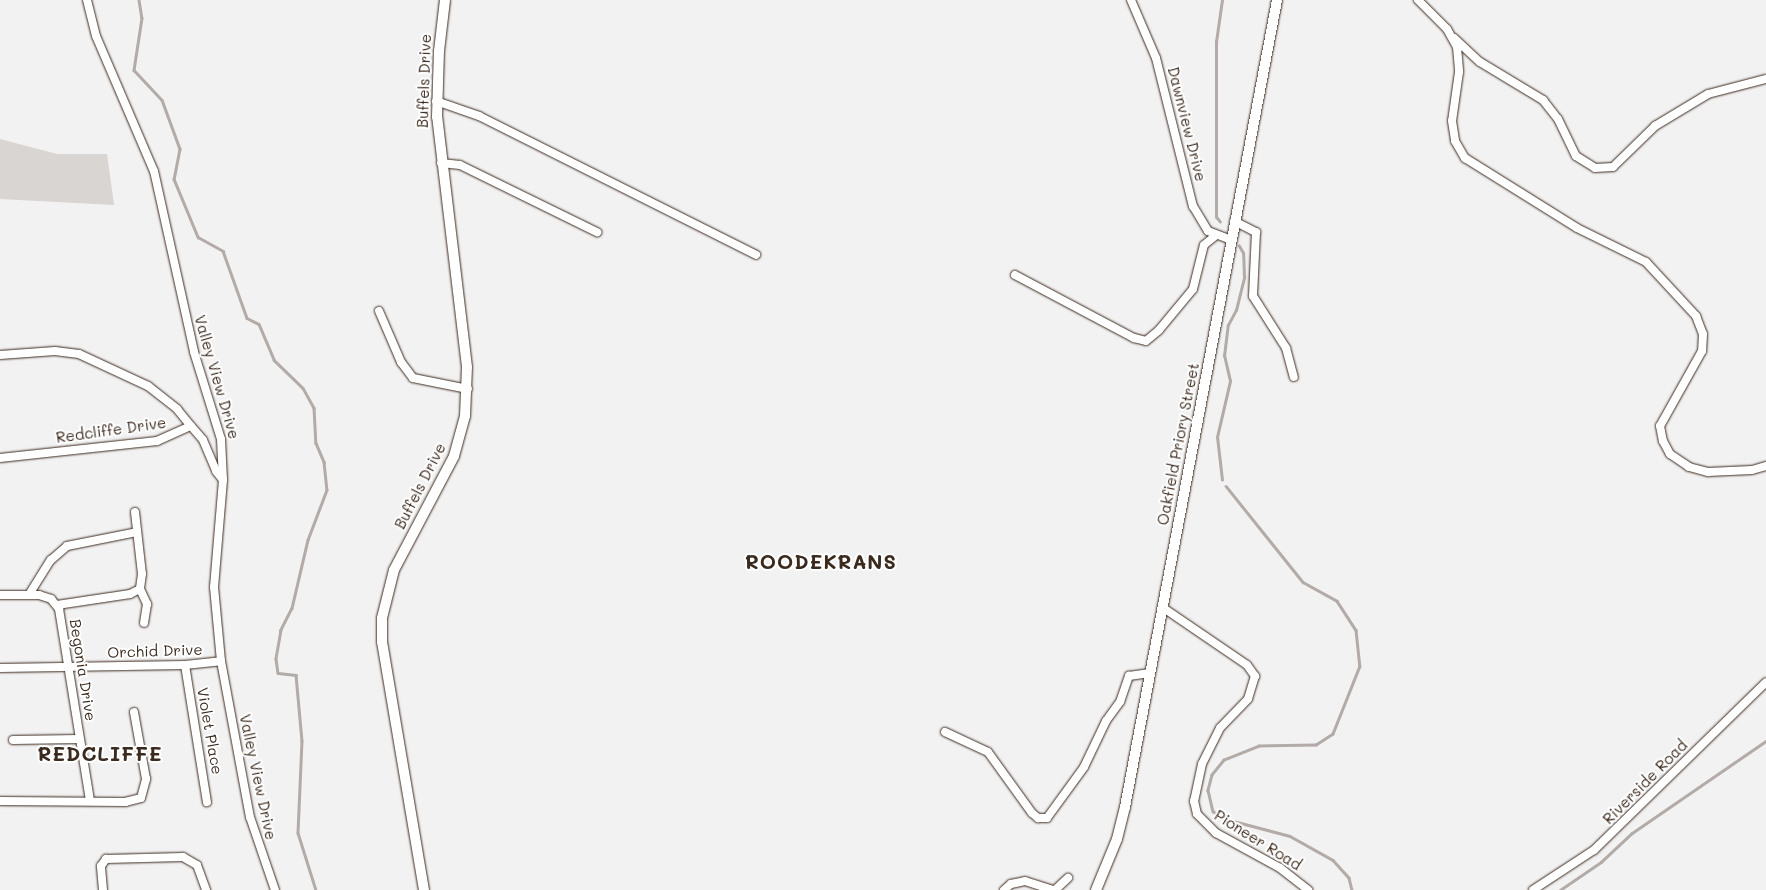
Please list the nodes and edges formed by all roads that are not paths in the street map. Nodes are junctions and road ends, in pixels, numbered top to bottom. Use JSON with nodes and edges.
{"nodes":[{"id":1,"x":87,"y":0,"type":"edge"},
{"id":2,"x":446,"y":0,"type":"edge"},
{"id":3,"x":1131,"y":0,"type":"edge"},
{"id":4,"x":1277,"y":0,"type":"edge"},
{"id":5,"x":1418,"y":0,"type":"edge"},
{"id":6,"x":1453,"y":36,"type":"junction"},
{"id":7,"x":1766,"y":79,"type":"edge"},
{"id":8,"x":436,"y":101,"type":"junction"},
{"id":9,"x":441,"y":163,"type":"junction"},
{"id":10,"x":1234,"y":221,"type":"junction"},
{"id":11,"x":598,"y":232,"type":"dead end"},
{"id":12,"x":1215,"y":236,"type":"junction"},
{"id":13,"x":1231,"y":240,"type":"junction"},
{"id":14,"x":756,"y":255,"type":"dead end"},
{"id":15,"x":1015,"y":275,"type":"dead end"},
{"id":16,"x":379,"y":311,"type":"dead end"},
{"id":17,"x":0,"y":355,"type":"edge"},
{"id":18,"x":1294,"y":377,"type":"dead end"},
{"id":19,"x":468,"y":389,"type":"junction"},
{"id":20,"x":191,"y":426,"type":"junction"},
{"id":21,"x":0,"y":458,"type":"edge"},
{"id":22,"x":1766,"y":466,"type":"edge"},
{"id":23,"x":223,"y":480,"type":"junction"},
{"id":24,"x":136,"y":512,"type":"dead end"},
{"id":25,"x":137,"y":532,"type":"junction"},
{"id":26,"x":140,"y":589,"type":"junction"},
{"id":27,"x":30,"y":593,"type":"junction"},
{"id":28,"x":0,"y":595,"type":"edge"},
{"id":29,"x":57,"y":605,"type":"junction"},
{"id":30,"x":1162,"y":608,"type":"junction"},
{"id":31,"x":144,"y":622,"type":"dead end"},
{"id":32,"x":221,"y":661,"type":"junction"},
{"id":33,"x":185,"y":666,"type":"junction"},
{"id":34,"x":68,"y":667,"type":"junction"},
{"id":35,"x":0,"y":668,"type":"edge"},
{"id":36,"x":1150,"y":673,"type":"junction"},
{"id":37,"x":1766,"y":682,"type":"edge"},
{"id":38,"x":134,"y":712,"type":"dead end"},
{"id":39,"x":945,"y":732,"type":"dead end"},
{"id":40,"x":79,"y":739,"type":"junction"},
{"id":41,"x":13,"y":740,"type":"dead end"},
{"id":42,"x":90,"y":800,"type":"junction"},
{"id":43,"x":0,"y":801,"type":"edge"},
{"id":44,"x":207,"y":802,"type":"dead end"},
{"id":45,"x":1068,"y":878,"type":"dead end"},
{"id":46,"x":103,"y":890,"type":"edge"},
{"id":47,"x":206,"y":890,"type":"edge"},
{"id":48,"x":275,"y":890,"type":"edge"},
{"id":49,"x":424,"y":890,"type":"edge"},
{"id":50,"x":1004,"y":890,"type":"edge"},
{"id":51,"x":1054,"y":890,"type":"edge"},
{"id":52,"x":1096,"y":890,"type":"edge"},
{"id":53,"x":1308,"y":890,"type":"edge"},
{"id":54,"x":1533,"y":890,"type":"edge"}],
"edges":[{"from":1,"to":23,"type":"street","name":"Valley View Drive"},
{"from":2,"to":8,"type":"street","name":"Buffels Drive"},
{"from":3,"to":12,"type":"street","name":"Dawnview Drive"},
{"from":4,"to":10,"type":"street","name":"Oakfield Priory Street"},
{"from":5,"to":6,"type":"street"},
{"from":6,"to":7,"type":"street"},
{"from":6,"to":22,"type":"street"},
{"from":8,"to":9,"type":"street","name":"Buffels Drive"},
{"from":8,"to":14,"type":"street"},
{"from":9,"to":11,"type":"street"},
{"from":9,"to":19,"type":"street","name":"Buffels Drive"},
{"from":10,"to":13,"type":"street","name":"Oakfield Priory Street"},
{"from":10,"to":18,"type":"street"},
{"from":12,"to":13,"type":"street"},
{"from":12,"to":15,"type":"street"},
{"from":13,"to":30,"type":"street","name":"Oakfield Priory Street"},
{"from":16,"to":19,"type":"street"},
{"from":17,"to":20,"type":"street"},
{"from":19,"to":49,"type":"street","name":"Buffels Drive"},
{"from":20,"to":21,"type":"street","name":"Redcliffe Drive"},
{"from":20,"to":23,"type":"street"},
{"from":23,"to":32,"type":"street","name":"Valley View Drive"},
{"from":24,"to":25,"type":"street"},
{"from":25,"to":26,"type":"street"},
{"from":25,"to":27,"type":"street"},
{"from":26,"to":29,"type":"street"},
{"from":26,"to":31,"type":"street"},
{"from":27,"to":28,"type":"street","name":"Begonia Drive"},
{"from":27,"to":29,"type":"street","name":"Begonia Drive"},
{"from":29,"to":34,"type":"street","name":"Begonia Drive"},
{"from":30,"to":36,"type":"street","name":"Oakfield Priory Street"},
{"from":30,"to":53,"type":"street","name":"Pioneer Road"},
{"from":32,"to":33,"type":"street","name":"Orchid Drive"},
{"from":32,"to":48,"type":"street","name":"Valley View Drive"},
{"from":33,"to":34,"type":"street","name":"Orchid Drive"},
{"from":33,"to":44,"type":"street","name":"Violet Place"},
{"from":34,"to":35,"type":"street","name":"Orchid Drive"},
{"from":34,"to":40,"type":"street","name":"Begonia Drive"},
{"from":36,"to":39,"type":"street"},
{"from":36,"to":52,"type":"street","name":"Oakfield Priory Street"},
{"from":37,"to":54,"type":"street","name":"Riverside Road"},
{"from":38,"to":42,"type":"street"},
{"from":40,"to":41,"type":"street"},
{"from":40,"to":42,"type":"street","name":"Begonia Drive"},
{"from":42,"to":43,"type":"street"},
{"from":45,"to":51,"type":"street"},
{"from":46,"to":47,"type":"street"},
{"from":50,"to":51,"type":"street"}]}
